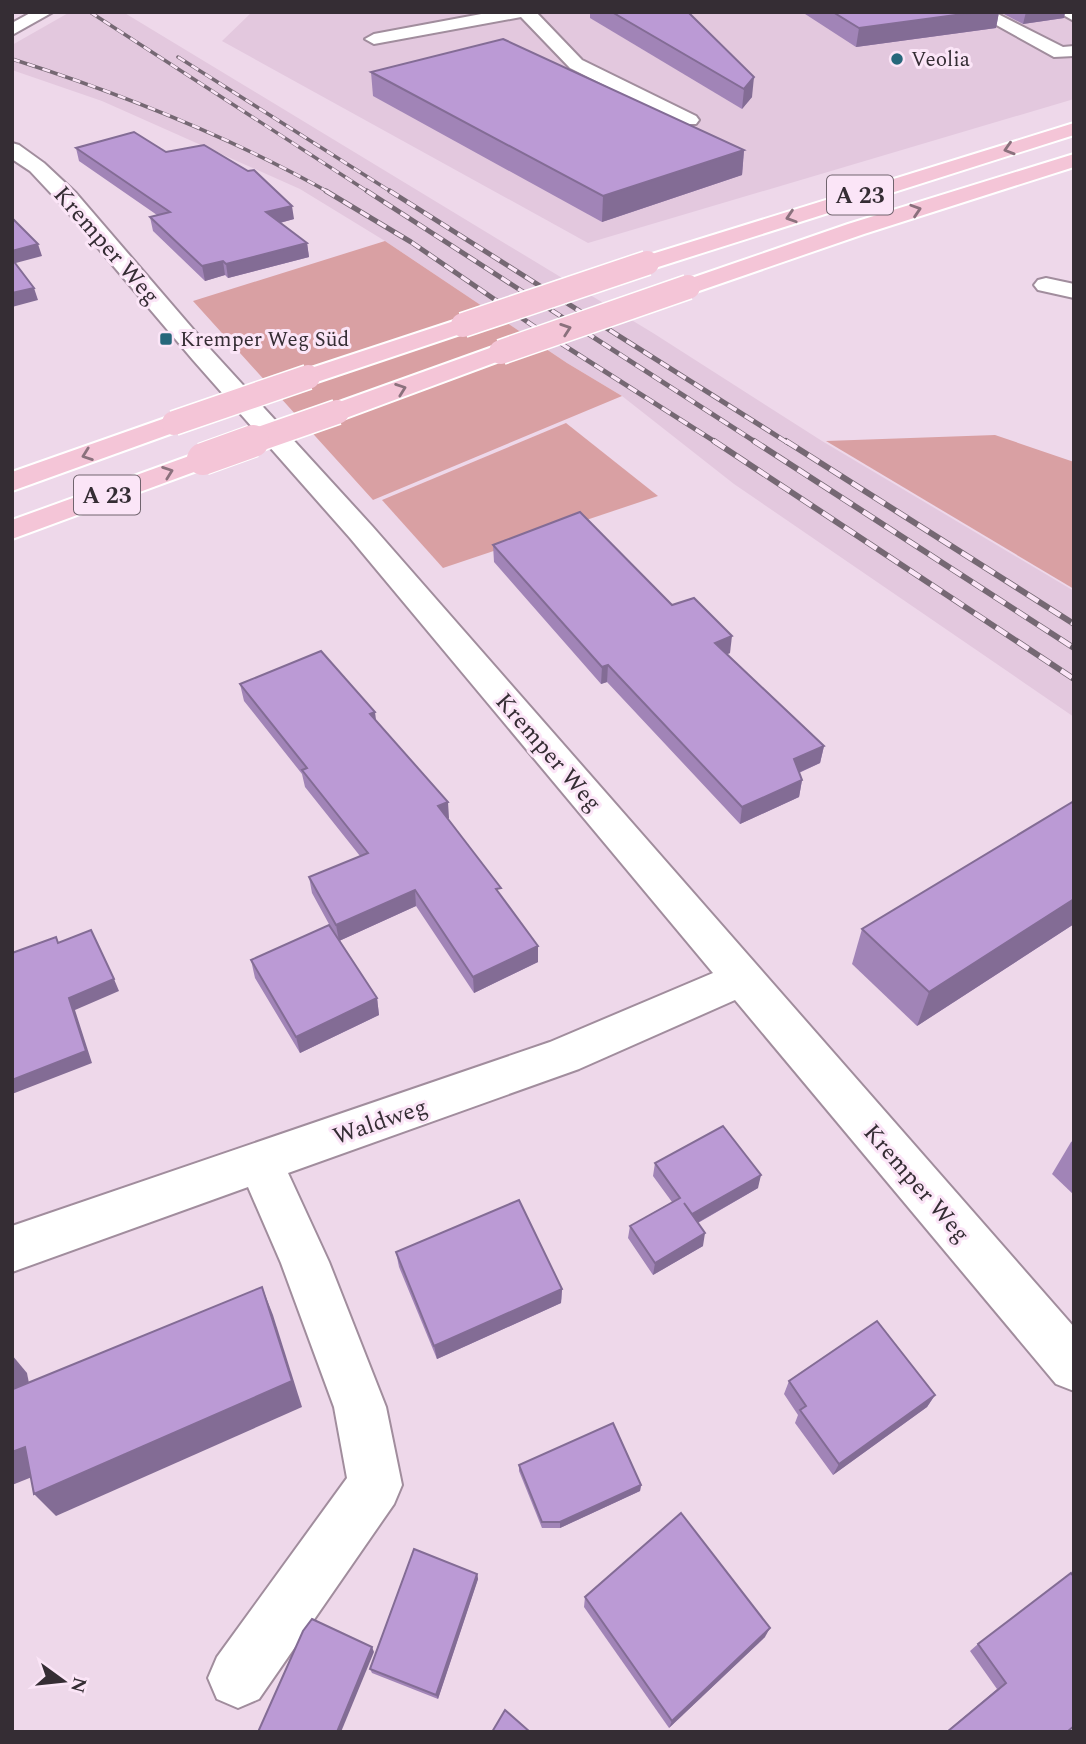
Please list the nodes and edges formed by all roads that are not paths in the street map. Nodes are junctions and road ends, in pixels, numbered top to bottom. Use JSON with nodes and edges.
{"nodes":[{"id":1,"x":45,"y":12,"type":"edge"},
{"id":2,"x":520,"y":12,"type":"edge"},
{"id":3,"x":526,"y":12,"type":"edge"},
{"id":4,"x":981,"y":12,"type":"edge"},
{"id":5,"x":1066,"y":12,"type":"edge"},
{"id":6,"x":1074,"y":16,"type":"edge"},
{"id":7,"x":12,"y":30,"type":"edge"},
{"id":8,"x":374,"y":39,"type":"dead end"},
{"id":9,"x":1074,"y":51,"type":"edge"},
{"id":10,"x":689,"y":120,"type":"dead end"},
{"id":11,"x":1074,"y":129,"type":"edge"},
{"id":12,"x":12,"y":149,"type":"edge"},
{"id":13,"x":1074,"y":160,"type":"edge"},
{"id":14,"x":1046,"y":285,"type":"dead end"},
{"id":15,"x":1074,"y":291,"type":"edge"},
{"id":16,"x":12,"y":482,"type":"edge"},
{"id":17,"x":12,"y":530,"type":"edge"},
{"id":18,"x":743,"y":978,"type":"junction"},
{"id":19,"x":260,"y":1163,"type":"junction"},
{"id":20,"x":12,"y":1249,"type":"edge"},
{"id":21,"x":1074,"y":1366,"type":"edge"},
{"id":22,"x":238,"y":1678,"type":"dead end"}],
"edges":[{"from":1,"to":7,"type":"street"},
{"from":2,"to":8,"type":"street"},
{"from":3,"to":10,"type":"street"},
{"from":4,"to":9,"type":"street"},
{"from":5,"to":6,"type":"street"},
{"from":11,"to":16,"type":"highway","number":"A 23","one_way":true,"bridge":true},
{"from":12,"to":18,"type":"street","name":"Kremper Weg"},
{"from":17,"to":13,"type":"highway","number":"A 23","one_way":true,"bridge":true},
{"from":14,"to":15,"type":"street"},
{"from":18,"to":19,"type":"street","name":"Waldweg"},
{"from":18,"to":21,"type":"street","name":"Kremper Weg"},
{"from":19,"to":20,"type":"street","name":"Waldweg"},
{"from":19,"to":22,"type":"street"}]}
